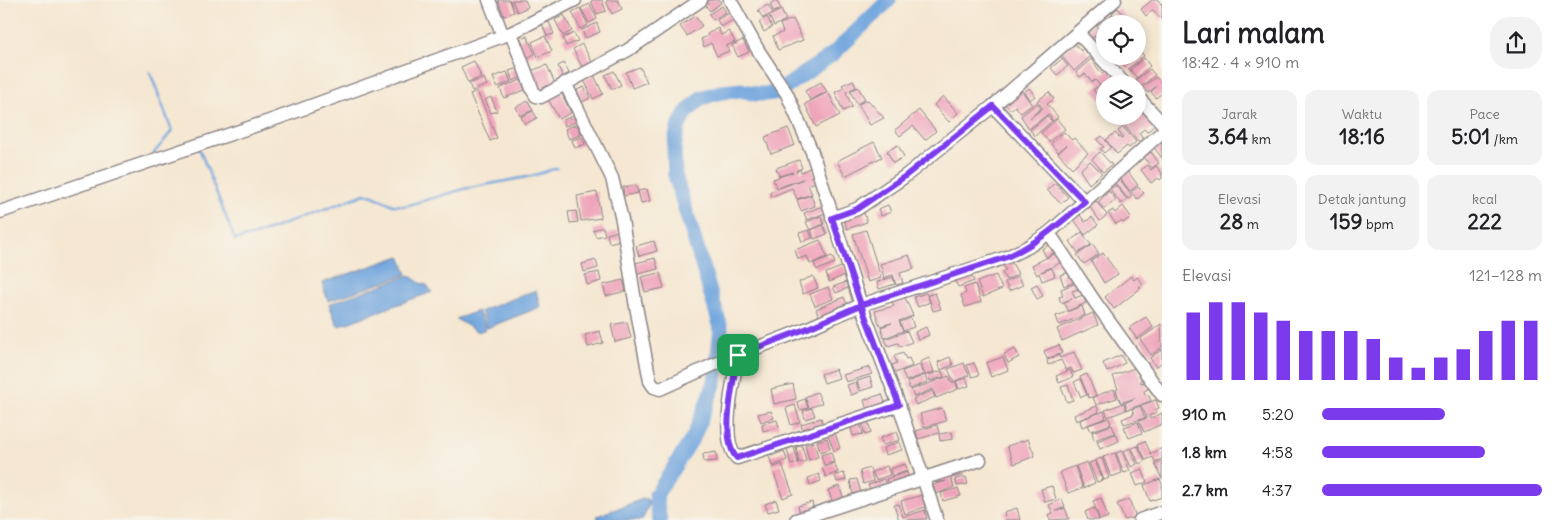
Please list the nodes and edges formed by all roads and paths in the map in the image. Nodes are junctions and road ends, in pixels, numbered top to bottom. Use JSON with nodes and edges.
{"nodes":[{"id":1,"x":489,"y":0,"type":"edge"},
{"id":2,"x":575,"y":0,"type":"edge"},
{"id":3,"x":701,"y":0,"type":"edge"},
{"id":4,"x":730,"y":0,"type":"edge"},
{"id":5,"x":1115,"y":0,"type":"edge"},
{"id":6,"x":1078,"y":33,"type":"junction"},
{"id":7,"x":507,"y":35,"type":"junction"},
{"id":8,"x":1117,"y":75,"type":"edge"},
{"id":9,"x":565,"y":83,"type":"junction"},
{"id":10,"x":993,"y":106,"type":"junction"},
{"id":11,"x":1146,"y":106,"type":"edge"},
{"id":12,"x":1162,"y":123,"type":"edge"},
{"id":13,"x":1162,"y":132,"type":"edge"},
{"id":14,"x":1085,"y":202,"type":"junction"},
{"id":15,"x":0,"y":212,"type":"edge"},
{"id":16,"x":832,"y":218,"type":"junction"},
{"id":17,"x":1049,"y":233,"type":"junction"},
{"id":18,"x":861,"y":305,"type":"junction"},
{"id":19,"x":735,"y":356,"type":"junction"},
{"id":20,"x":1162,"y":395,"type":"edge"},
{"id":21,"x":899,"y":405,"type":"junction"},
{"id":22,"x":980,"y":460,"type":"dead end"},
{"id":23,"x":924,"y":479,"type":"junction"},
{"id":24,"x":1162,"y":512,"type":"edge"},
{"id":25,"x":796,"y":520,"type":"edge"},
{"id":26,"x":937,"y":520,"type":"edge"},
{"id":27,"x":1140,"y":520,"type":"edge"}],
"edges":[{"from":1,"to":7,"type":"street"},
{"from":2,"to":7,"type":"street"},
{"from":3,"to":9,"type":"street"},
{"from":4,"to":16,"type":"street"},
{"from":5,"to":6,"type":"street"},
{"from":6,"to":8,"type":"street"},
{"from":6,"to":10,"type":"street"},
{"from":7,"to":9,"type":"street"},
{"from":7,"to":15,"type":"street"},
{"from":9,"to":19,"type":"street"},
{"from":10,"to":14,"type":"street"},
{"from":10,"to":16,"type":"street"},
{"from":11,"to":12,"type":"street"},
{"from":13,"to":14,"type":"street"},
{"from":14,"to":17,"type":"street"},
{"from":16,"to":18,"type":"street"},
{"from":17,"to":18,"type":"street"},
{"from":17,"to":20,"type":"street"},
{"from":18,"to":19,"type":"street"},
{"from":18,"to":21,"type":"street"},
{"from":19,"to":21,"type":"street"},
{"from":21,"to":23,"type":"street"},
{"from":22,"to":23,"type":"street"},
{"from":23,"to":25,"type":"street"},
{"from":23,"to":26,"type":"street"},
{"from":24,"to":27,"type":"street"}]}
